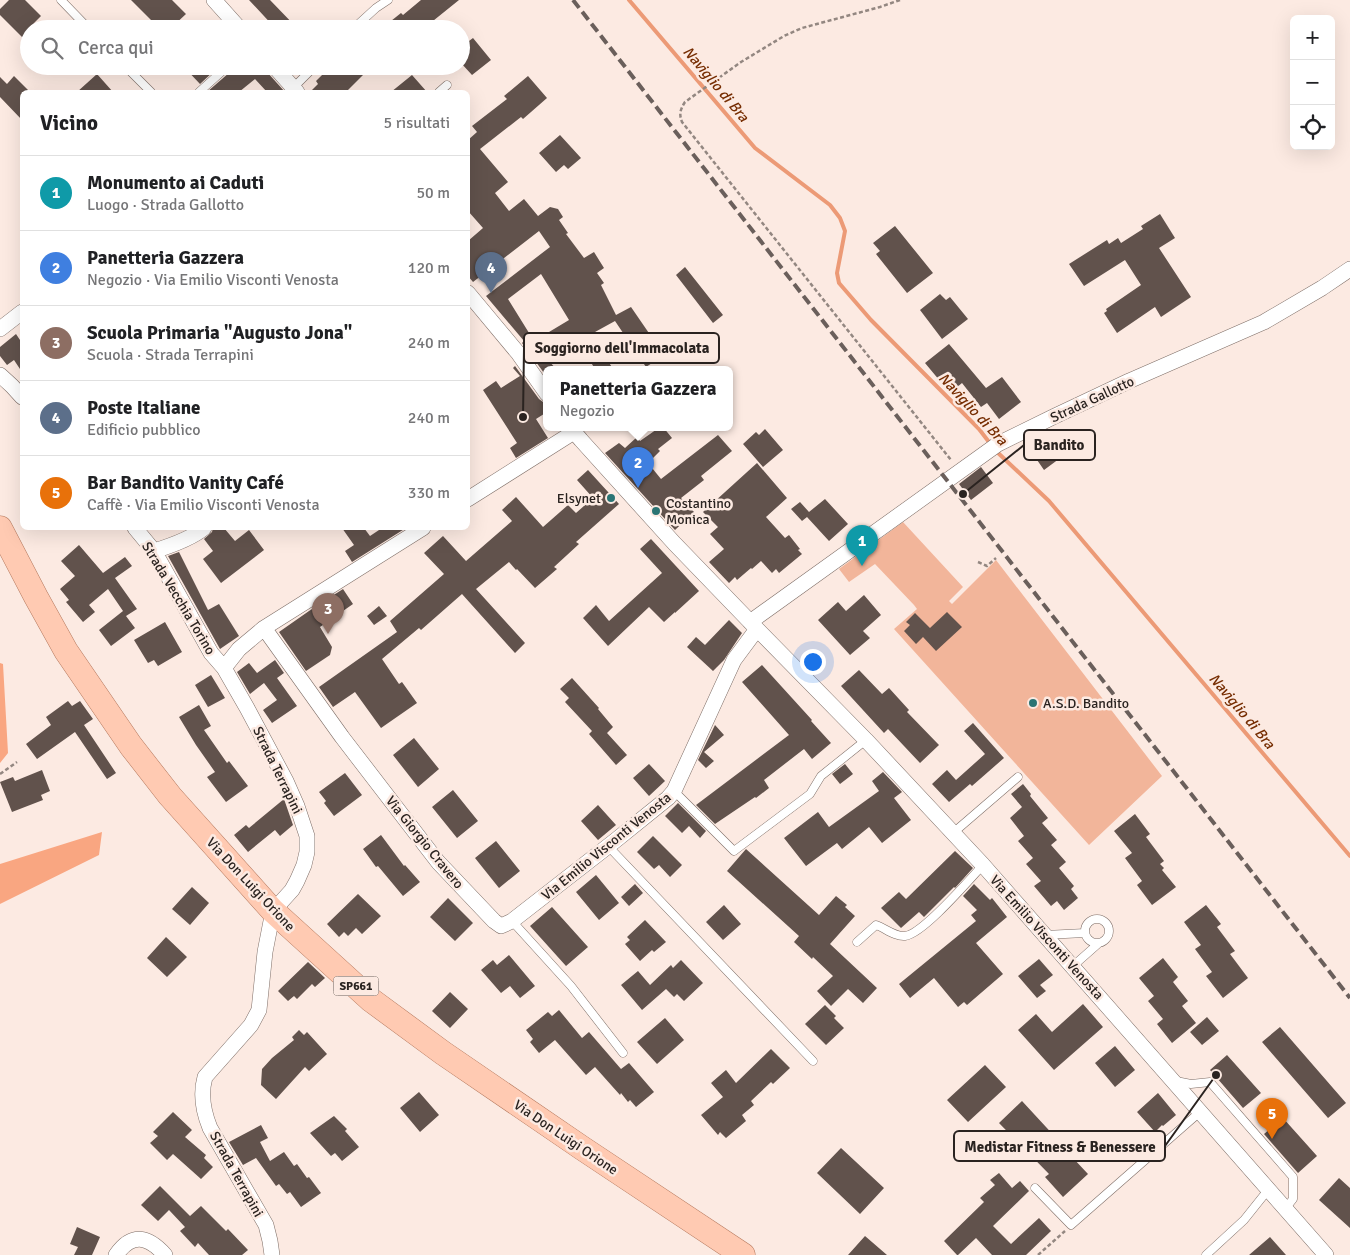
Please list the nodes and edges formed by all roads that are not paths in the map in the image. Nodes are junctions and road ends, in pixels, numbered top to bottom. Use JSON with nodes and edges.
{"nodes":[{"id":1,"x":62,"y":0,"type":"edge"},
{"id":2,"x":214,"y":0,"type":"edge"},
{"id":3,"x":388,"y":0,"type":"edge"},
{"id":4,"x":81,"y":20,"type":"edge"},
{"id":5,"x":232,"y":20,"type":"edge"},
{"id":6,"x":363,"y":20,"type":"edge"},
{"id":7,"x":134,"y":75,"type":"edge"},
{"id":8,"x":218,"y":75,"type":"edge"},
{"id":9,"x":282,"y":75,"type":"edge"},
{"id":10,"x":308,"y":75,"type":"edge"},
{"id":11,"x":448,"y":85,"type":"dead end"},
{"id":12,"x":148,"y":90,"type":"edge"},
{"id":13,"x":201,"y":90,"type":"edge"},
{"id":14,"x":295,"y":90,"type":"edge"},
{"id":15,"x":441,"y":90,"type":"edge"},
{"id":16,"x":1350,"y":269,"type":"edge"},
{"id":17,"x":470,"y":295,"type":"edge"},
{"id":18,"x":20,"y":314,"type":"edge"},
{"id":19,"x":0,"y":329,"type":"edge"},
{"id":20,"x":0,"y":375,"type":"edge"},
{"id":21,"x":543,"y":388,"type":"edge"},
{"id":22,"x":20,"y":395,"type":"edge"},
{"id":23,"x":569,"y":431,"type":"edge"},
{"id":24,"x":574,"y":431,"type":"edge"},
{"id":25,"x":470,"y":498,"type":"edge"},
{"id":26,"x":0,"y":528,"type":"edge"},
{"id":27,"x":137,"y":530,"type":"edge"},
{"id":28,"x":201,"y":530,"type":"edge"},
{"id":29,"x":420,"y":530,"type":"edge"},
{"id":30,"x":154,"y":551,"type":"junction"},
{"id":31,"x":753,"y":626,"type":"junction"},
{"id":32,"x":264,"y":628,"type":"junction"},
{"id":33,"x":224,"y":668,"type":"junction"},
{"id":34,"x":866,"y":740,"type":"junction"},
{"id":35,"x":1018,"y":777,"type":"dead end"},
{"id":36,"x":674,"y":791,"type":"junction"},
{"id":37,"x":953,"y":833,"type":"junction"},
{"id":38,"x":608,"y":846,"type":"junction"},
{"id":39,"x":983,"y":865,"type":"junction"},
{"id":40,"x":273,"y":911,"type":"junction"},
{"id":41,"x":512,"y":920,"type":"junction"},
{"id":42,"x":1085,"y":933,"type":"junction"},
{"id":43,"x":1045,"y":935,"type":"junction"},
{"id":44,"x":857,"y":942,"type":"dead end"},
{"id":45,"x":1099,"y":943,"type":"junction"},
{"id":46,"x":1073,"y":966,"type":"junction"},
{"id":47,"x":623,"y":1053,"type":"dead end"},
{"id":48,"x":813,"y":1061,"type":"dead end"},
{"id":49,"x":1174,"y":1080,"type":"junction"},
{"id":50,"x":1201,"y":1111,"type":"junction"},
{"id":51,"x":1035,"y":1188,"type":"dead end"},
{"id":52,"x":1268,"y":1190,"type":"junction"},
{"id":53,"x":1285,"y":1209,"type":"junction"},
{"id":54,"x":116,"y":1255,"type":"edge"},
{"id":55,"x":166,"y":1255,"type":"edge"},
{"id":56,"x":272,"y":1255,"type":"edge"},
{"id":57,"x":743,"y":1255,"type":"edge"},
{"id":58,"x":1206,"y":1255,"type":"edge"},
{"id":59,"x":1326,"y":1255,"type":"edge"}],
"edges":[{"from":1,"to":4,"type":"lane"},
{"from":2,"to":5,"type":"street"},
{"from":3,"to":6,"type":"lane"},
{"from":7,"to":12,"type":"lane"},
{"from":8,"to":13,"type":"lane"},
{"from":9,"to":14,"type":"street"},
{"from":10,"to":14,"type":"lane"},
{"from":11,"to":15,"type":"lane"},
{"from":16,"to":31,"type":"street","name":"Strada Gallotto"},
{"from":17,"to":21,"type":"street"},
{"from":18,"to":19,"type":"street"},
{"from":20,"to":22,"type":"street"},
{"from":23,"to":25,"type":"street"},
{"from":24,"to":31,"type":"street","name":"Via Emilio Visconti Venosta"},
{"from":26,"to":40,"type":"main road","name":"Via Don Luigi Orione","number":"SP661"},
{"from":27,"to":30,"type":"street","name":"Strada Vecchia Torino"},
{"from":28,"to":30,"type":"street"},
{"from":29,"to":32,"type":"street"},
{"from":30,"to":33,"type":"street","name":"Strada Vecchia Torino"},
{"from":31,"to":34,"type":"street","name":"Via Emilio Visconti Venosta"},
{"from":31,"to":36,"type":"street","name":"Via Emilio Visconti Venosta"},
{"from":32,"to":33,"type":"street"},
{"from":32,"to":41,"type":"street","name":"Via Giorgio Cravero"},
{"from":33,"to":40,"type":"street","name":"Strada Terrapini"},
{"from":34,"to":36,"type":"lane"},
{"from":34,"to":37,"type":"street","name":"Via Emilio Visconti Venosta"},
{"from":35,"to":37,"type":"lane"},
{"from":36,"to":38,"type":"street","name":"Via Emilio Visconti Venosta"},
{"from":37,"to":39,"type":"street","name":"Via Emilio Visconti Venosta"},
{"from":38,"to":41,"type":"street","name":"Via Emilio Visconti Venosta"},
{"from":38,"to":48,"type":"lane"},
{"from":39,"to":43,"type":"street","name":"Via Emilio Visconti Venosta"},
{"from":39,"to":44,"type":"lane"},
{"from":40,"to":56,"type":"street","name":"Strada Terrapini"},
{"from":40,"to":57,"type":"main road","name":"Via Don Luigi Orione","number":"SP661"},
{"from":41,"to":47,"type":"lane"},
{"from":42,"to":43,"type":"lane"},
{"from":42,"to":45,"type":"lane"},
{"from":42,"to":45,"type":"lane"},
{"from":43,"to":46,"type":"street","name":"Via Emilio Visconti Venosta"},
{"from":45,"to":46,"type":"lane"},
{"from":46,"to":49,"type":"street","name":"Via Emilio Visconti Venosta"},
{"from":49,"to":50,"type":"street","name":"Via Emilio Visconti Venosta"},
{"from":49,"to":53,"type":"lane"},
{"from":50,"to":51,"type":"lane"},
{"from":50,"to":52,"type":"street","name":"Via Emilio Visconti Venosta"},
{"from":52,"to":53,"type":"street","name":"Via Emilio Visconti Venosta"},
{"from":52,"to":58,"type":"lane"},
{"from":53,"to":59,"type":"street","name":"Via Emilio Visconti Venosta"},
{"from":54,"to":55,"type":"street"}]}
